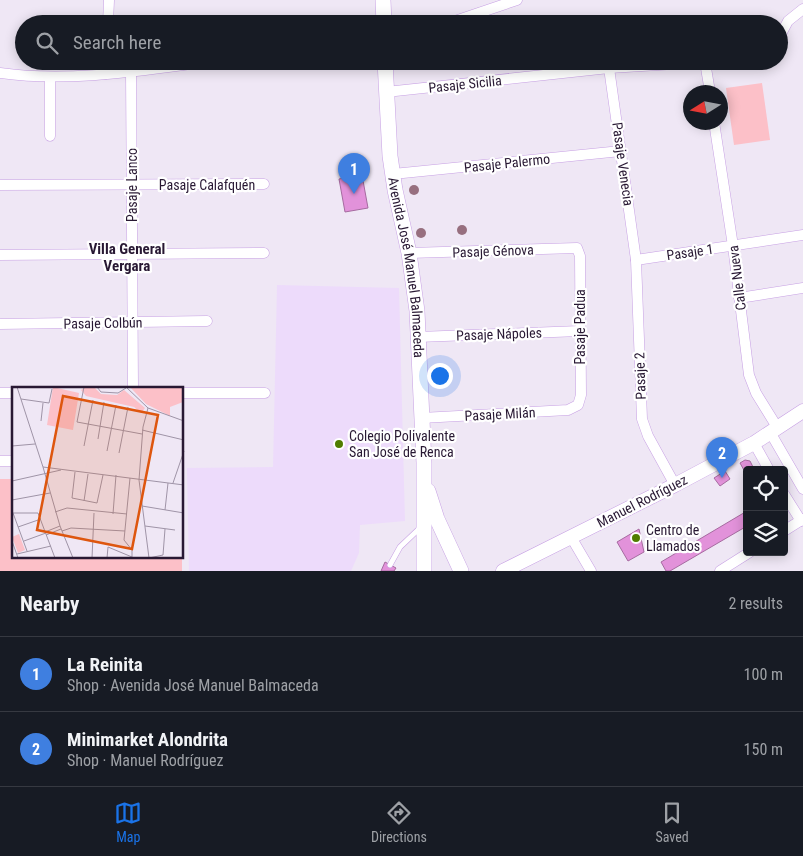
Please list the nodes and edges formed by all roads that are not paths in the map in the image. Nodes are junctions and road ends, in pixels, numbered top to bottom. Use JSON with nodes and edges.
{"nodes":[{"id":1,"x":109,"y":0,"type":"edge"},
{"id":2,"x":383,"y":0,"type":"edge"},
{"id":3,"x":518,"y":0,"type":"edge"},
{"id":4,"x":803,"y":9,"type":"edge"},
{"id":5,"x":108,"y":15,"type":"edge"},
{"id":6,"x":384,"y":15,"type":"edge"},
{"id":7,"x":473,"y":15,"type":"edge"},
{"id":8,"x":788,"y":21,"type":"edge"},
{"id":9,"x":105,"y":70,"type":"edge"},
{"id":10,"x":139,"y":70,"type":"edge"},
{"id":11,"x":385,"y":70,"type":"edge"},
{"id":12,"x":590,"y":70,"type":"edge"},
{"id":13,"x":609,"y":70,"type":"edge"},
{"id":14,"x":706,"y":70,"type":"edge"},
{"id":15,"x":131,"y":71,"type":"junction"},
{"id":16,"x":0,"y":73,"type":"edge"},
{"id":17,"x":105,"y":74,"type":"junction"},
{"id":18,"x":50,"y":76,"type":"junction"},
{"id":19,"x":709,"y":85,"type":"edge"},
{"id":20,"x":386,"y":92,"type":"junction"},
{"id":21,"x":715,"y":130,"type":"edge"},
{"id":22,"x":50,"y":136,"type":"dead end"},
{"id":23,"x":621,"y":151,"type":"junction"},
{"id":24,"x":393,"y":174,"type":"junction"},
{"id":25,"x":264,"y":184,"type":"dead end"},
{"id":26,"x":0,"y":185,"type":"edge"},
{"id":27,"x":132,"y":185,"type":"junction"},
{"id":28,"x":803,"y":235,"type":"edge"},
{"id":29,"x":733,"y":246,"type":"junction"},
{"id":30,"x":577,"y":248,"type":"joint"},
{"id":31,"x":264,"y":253,"type":"dead end"},
{"id":32,"x":409,"y":253,"type":"junction"},
{"id":33,"x":0,"y":254,"type":"edge"},
{"id":34,"x":132,"y":254,"type":"junction"},
{"id":35,"x":636,"y":260,"type":"junction"},
{"id":36,"x":803,"y":288,"type":"edge"},
{"id":37,"x":739,"y":298,"type":"junction"},
{"id":38,"x":207,"y":321,"type":"dead end"},
{"id":39,"x":132,"y":322,"type":"junction"},
{"id":40,"x":0,"y":324,"type":"edge"},
{"id":41,"x":580,"y":331,"type":"junction"},
{"id":42,"x":418,"y":337,"type":"junction"},
{"id":43,"x":133,"y":387,"type":"edge"},
{"id":44,"x":184,"y":393,"type":"edge"},
{"id":45,"x":265,"y":393,"type":"dead end"},
{"id":46,"x":578,"y":405,"type":"joint"},
{"id":47,"x":803,"y":411,"type":"edge"},
{"id":48,"x":421,"y":418,"type":"junction"},
{"id":49,"x":774,"y":430,"type":"junction"},
{"id":50,"x":754,"y":442,"type":"junction"},
{"id":51,"x":767,"y":466,"type":"edge"},
{"id":52,"x":424,"y":473,"type":"junction"},
{"id":53,"x":675,"y":485,"type":"junction"},
{"id":54,"x":803,"y":489,"type":"edge"},
{"id":55,"x":788,"y":500,"type":"edge"},
{"id":56,"x":802,"y":520,"type":"edge"},
{"id":57,"x":423,"y":525,"type":"junction"},
{"id":58,"x":788,"y":529,"type":"edge"},
{"id":59,"x":571,"y":537,"type":"junction"},
{"id":60,"x":747,"y":556,"type":"edge"},
{"id":61,"x":390,"y":565,"type":"dead end"},
{"id":62,"x":737,"y":567,"type":"edge"},
{"id":63,"x":424,"y":571,"type":"edge"},
{"id":64,"x":461,"y":571,"type":"edge"},
{"id":65,"x":503,"y":571,"type":"edge"},
{"id":66,"x":591,"y":571,"type":"edge"},
{"id":67,"x":720,"y":571,"type":"edge"}],
"edges":[{"from":1,"to":5,"type":"street"},
{"from":2,"to":6,"type":"main road"},
{"from":3,"to":7,"type":"street"},
{"from":4,"to":8,"type":"street"},
{"from":9,"to":17,"type":"street"},
{"from":10,"to":15,"type":"street"},
{"from":11,"to":20,"type":"main road","name":"Avenida José Manuel Balmaceda"},
{"from":12,"to":20,"type":"street","name":"Pasaje Sicilia"},
{"from":13,"to":23,"type":"street","name":"Pasaje Venecia"},
{"from":14,"to":19,"type":"street"},
{"from":15,"to":17,"type":"street"},
{"from":15,"to":27,"type":"street","name":"Pasaje Lanco"},
{"from":16,"to":18,"type":"street"},
{"from":17,"to":18,"type":"street"},
{"from":18,"to":22,"type":"street"},
{"from":20,"to":24,"type":"main road","name":"Avenida José Manuel Balmaceda"},
{"from":21,"to":29,"type":"street","name":"Calle Nueva"},
{"from":23,"to":24,"type":"street","name":"Pasaje Palermo"},
{"from":23,"to":35,"type":"street","name":"Pasaje Venecia"},
{"from":24,"to":32,"type":"main road","name":"Avenida José Manuel Balmaceda"},
{"from":25,"to":27,"type":"street","name":"Pasaje Calafquén"},
{"from":26,"to":27,"type":"street","name":"Pasaje Calafquén"},
{"from":27,"to":34,"type":"street","name":"Pasaje Lanco"},
{"from":28,"to":29,"type":"street","name":"Pasaje 1"},
{"from":29,"to":35,"type":"street","name":"Pasaje 1"},
{"from":29,"to":37,"type":"street","name":"Calle Nueva"},
{"from":30,"to":32,"type":"street","name":"Pasaje Génova"},
{"from":30,"to":41,"type":"street","name":"Pasaje Padua"},
{"from":31,"to":34,"type":"street"},
{"from":32,"to":42,"type":"main road","name":"Avenida José Manuel Balmaceda"},
{"from":33,"to":34,"type":"street"},
{"from":34,"to":39,"type":"street","name":"Pasaje Lanco"},
{"from":35,"to":53,"type":"street","name":"Pasaje 2"},
{"from":36,"to":37,"type":"street"},
{"from":37,"to":49,"type":"street","name":"Calle Nueva"},
{"from":38,"to":39,"type":"street","name":"Pasaje Colbún"},
{"from":39,"to":40,"type":"street","name":"Pasaje Colbún"},
{"from":39,"to":43,"type":"street","name":"Pasaje Lanco"},
{"from":41,"to":42,"type":"street","name":"Pasaje Nápoles"},
{"from":41,"to":46,"type":"street","name":"Pasaje Padua"},
{"from":42,"to":48,"type":"main road","name":"Avenida José Manuel Balmaceda"},
{"from":44,"to":45,"type":"street"},
{"from":46,"to":48,"type":"street","name":"Pasaje Milán"},
{"from":47,"to":49,"type":"street","name":"Manuel Rodríguez"},
{"from":48,"to":52,"type":"main road","name":"Avenida José Manuel Balmaceda"},
{"from":49,"to":50,"type":"street","name":"Manuel Rodríguez"},
{"from":49,"to":54,"type":"street","name":"Calle Nueva"},
{"from":50,"to":51,"type":"street"},
{"from":50,"to":53,"type":"street","name":"Manuel Rodríguez"},
{"from":52,"to":57,"type":"main road","name":"Avenida José Manuel Balmaceda"},
{"from":52,"to":64,"type":"main road","name":"Avenida José Manuel Balmaceda"},
{"from":53,"to":59,"type":"street","name":"Manuel Rodríguez"},
{"from":55,"to":56,"type":"street"},
{"from":56,"to":58,"type":"street"},
{"from":57,"to":61,"type":"lane"},
{"from":57,"to":63,"type":"main road","name":"Avenida José Manuel Balmaceda"},
{"from":59,"to":65,"type":"street","name":"Manuel Rodríguez"},
{"from":59,"to":66,"type":"street"},
{"from":60,"to":62,"type":"street"},
{"from":62,"to":67,"type":"street"}]}
